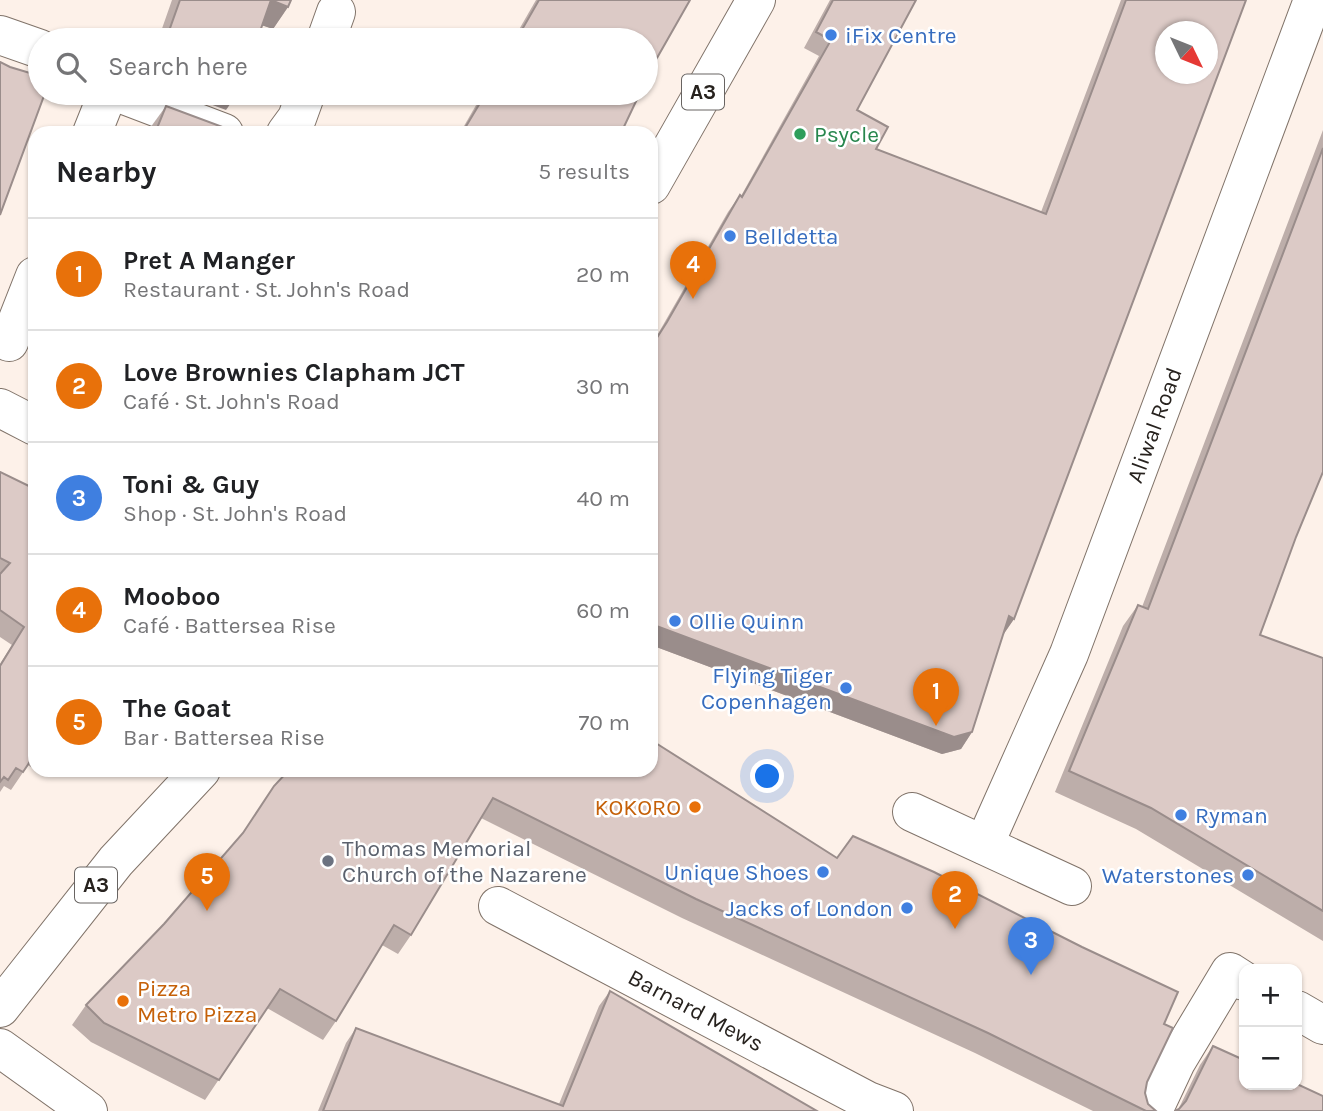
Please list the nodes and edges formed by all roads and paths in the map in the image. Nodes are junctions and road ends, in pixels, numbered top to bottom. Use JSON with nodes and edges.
{"nodes":[{"id":1,"x":756,"y":0,"type":"edge"},
{"id":2,"x":1313,"y":0,"type":"edge"},
{"id":3,"x":0,"y":35,"type":"edge"},
{"id":4,"x":28,"y":45,"type":"edge"},
{"id":5,"x":103,"y":105,"type":"edge"},
{"id":6,"x":151,"y":105,"type":"edge"},
{"id":7,"x":302,"y":105,"type":"edge"},
{"id":8,"x":95,"y":126,"type":"edge"},
{"id":9,"x":206,"y":126,"type":"edge"},
{"id":10,"x":291,"y":126,"type":"edge"},
{"id":11,"x":658,"y":174,"type":"edge"},
{"id":12,"x":28,"y":294,"type":"edge"},
{"id":13,"x":9,"y":342,"type":"dead end"},
{"id":14,"x":0,"y":408,"type":"edge"},
{"id":15,"x":28,"y":422,"type":"edge"},
{"id":16,"x":194,"y":777,"type":"edge"},
{"id":17,"x":912,"y":812,"type":"dead end"},
{"id":18,"x":984,"y":845,"type":"junction"},
{"id":19,"x":1072,"y":886,"type":"dead end"},
{"id":20,"x":498,"y":905,"type":"dead end"},
{"id":21,"x":1237,"y":977,"type":"edge"},
{"id":22,"x":0,"y":1008,"type":"edge"},
{"id":23,"x":1302,"y":1013,"type":"edge"},
{"id":24,"x":1323,"y":1025,"type":"edge"},
{"id":25,"x":0,"y":1048,"type":"edge"},
{"id":26,"x":88,"y":1111,"type":"edge"},
{"id":27,"x":894,"y":1111,"type":"edge"},
{"id":28,"x":1153,"y":1111,"type":"edge"}],
"edges":[{"from":1,"to":11,"type":"main road","number":"A3"},
{"from":2,"to":18,"type":"main road","name":"Aliwal Road"},
{"from":3,"to":4,"type":"main road"},
{"from":5,"to":8,"type":"main road"},
{"from":6,"to":9,"type":"main road"},
{"from":7,"to":10,"type":"main road"},
{"from":12,"to":13,"type":"main road"},
{"from":14,"to":15,"type":"main road"},
{"from":16,"to":22,"type":"main road","number":"A3"},
{"from":17,"to":18,"type":"main road"},
{"from":18,"to":19,"type":"main road"},
{"from":20,"to":27,"type":"main road","name":"Barnard Mews"},
{"from":21,"to":28,"type":"main road"},
{"from":23,"to":24,"type":"main road"},
{"from":25,"to":26,"type":"main road"}]}
